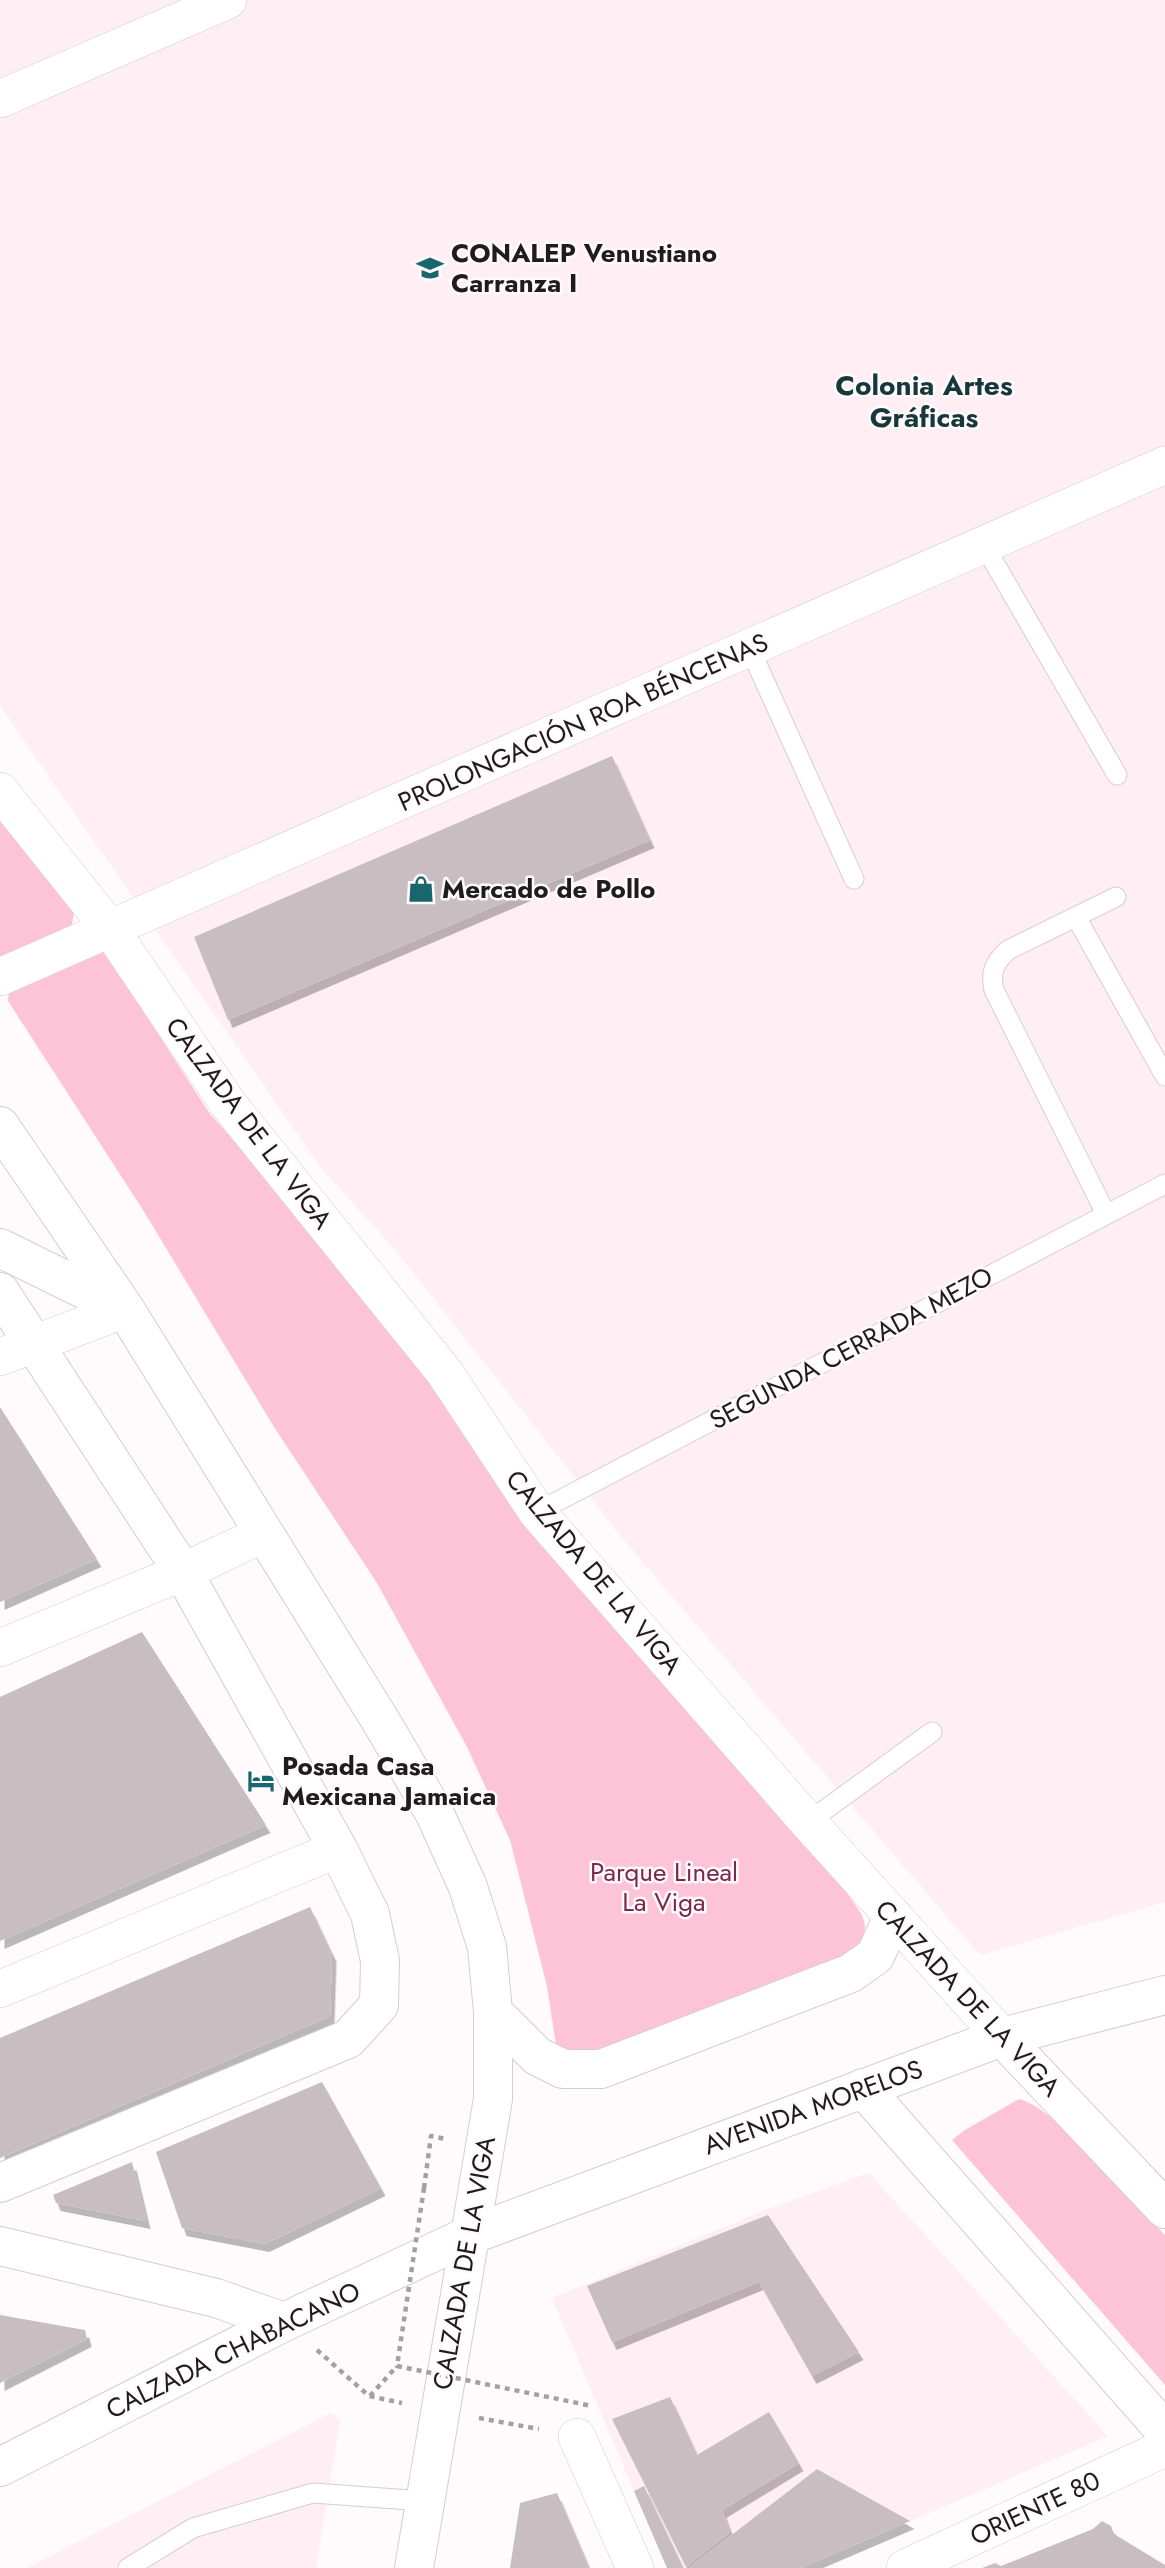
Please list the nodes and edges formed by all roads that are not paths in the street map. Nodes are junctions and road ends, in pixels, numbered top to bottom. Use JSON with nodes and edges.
{"nodes":[{"id":1,"x":228,"y":0,"type":"edge"},
{"id":2,"x":0,"y":99,"type":"edge"},
{"id":3,"x":1165,"y":465,"type":"edge"},
{"id":4,"x":984,"y":545,"type":"junction"},
{"id":5,"x":750,"y":649,"type":"junction"},
{"id":6,"x":1117,"y":775,"type":"dead end"},
{"id":7,"x":0,"y":791,"type":"edge"},
{"id":8,"x":854,"y":879,"type":"dead end"},
{"id":9,"x":1116,"y":897,"type":"dead end"},
{"id":10,"x":1076,"y":917,"type":"junction"},
{"id":11,"x":111,"y":930,"type":"junction"},
{"id":12,"x":0,"y":977,"type":"edge"},
{"id":13,"x":1165,"y":1076,"type":"edge"},
{"id":14,"x":0,"y":1126,"type":"edge"},
{"id":15,"x":1165,"y":1184,"type":"edge"},
{"id":16,"x":1106,"y":1214,"type":"junction"},
{"id":17,"x":0,"y":1248,"type":"edge"},
{"id":18,"x":0,"y":1292,"type":"edge"},
{"id":19,"x":125,"y":1309,"type":"junction"},
{"id":20,"x":16,"y":1350,"type":"edge"},
{"id":21,"x":537,"y":1512,"type":"junction"},
{"id":22,"x":263,"y":1534,"type":"junction"},
{"id":23,"x":183,"y":1572,"type":"junction"},
{"id":24,"x":0,"y":1648,"type":"edge"},
{"id":25,"x":932,"y":1732,"type":"dead end"},
{"id":26,"x":808,"y":1822,"type":"junction"},
{"id":27,"x":338,"y":1849,"type":"junction"},
{"id":28,"x":894,"y":1917,"type":"junction"},
{"id":29,"x":0,"y":1989,"type":"edge"},
{"id":30,"x":1165,"y":1995,"type":"edge"},
{"id":31,"x":493,"y":2012,"type":"junction"},
{"id":32,"x":1002,"y":2037,"type":"junction"},
{"id":33,"x":863,"y":2088,"type":"junction"},
{"id":34,"x":0,"y":2183,"type":"edge"},
{"id":35,"x":1165,"y":2209,"type":"edge"},
{"id":36,"x":468,"y":2236,"type":"junction"},
{"id":37,"x":0,"y":2246,"type":"edge"},
{"id":38,"x":284,"y":2322,"type":"junction"},
{"id":39,"x":585,"y":2421,"type":"road end"},
{"id":40,"x":1165,"y":2431,"type":"edge"},
{"id":41,"x":1165,"y":2448,"type":"edge"},
{"id":42,"x":0,"y":2467,"type":"edge"},
{"id":43,"x":424,"y":2501,"type":"junction"},
{"id":44,"x":128,"y":2568,"type":"edge"},
{"id":45,"x":414,"y":2568,"type":"edge"},
{"id":46,"x":635,"y":2568,"type":"edge"},
{"id":47,"x":905,"y":2568,"type":"edge"}],
"edges":[{"from":1,"to":2,"type":"street"},
{"from":3,"to":4,"type":"street","name":"PROLONGACIÓN ROA BÉNCENAS"},
{"from":4,"to":5,"type":"street","name":"PROLONGACIÓN ROA BÉNCENAS"},
{"from":4,"to":6,"type":"lane"},
{"from":5,"to":8,"type":"lane"},
{"from":5,"to":11,"type":"street","name":"PROLONGACIÓN ROA BÉNCENAS"},
{"from":7,"to":11,"type":"street","name":"CALZADA DE LA VIGA"},
{"from":9,"to":10,"type":"lane"},
{"from":10,"to":13,"type":"lane"},
{"from":10,"to":16,"type":"lane"},
{"from":11,"to":12,"type":"street","name":"PROLONGACIÓN ROA BÉNCENAS"},
{"from":11,"to":21,"type":"street","name":"CALZADA DE LA VIGA"},
{"from":14,"to":19,"type":"main road","name":"CALZADA DE LA VIGA"},
{"from":15,"to":16,"type":"lane","name":"SEGUNDA CERRADA MEZO"},
{"from":16,"to":21,"type":"lane","name":"SEGUNDA CERRADA MEZO"},
{"from":17,"to":19,"type":"main road"},
{"from":18,"to":20,"type":"main road"},
{"from":19,"to":20,"type":"street"},
{"from":19,"to":22,"type":"main road","name":"CALZADA DE LA VIGA"},
{"from":20,"to":23,"type":"main road"},
{"from":21,"to":26,"type":"street","name":"CALZADA DE LA VIGA"},
{"from":22,"to":23,"type":"street"},
{"from":22,"to":31,"type":"main road","name":"CALZADA DE LA VIGA"},
{"from":23,"to":24,"type":"street"},
{"from":23,"to":27,"type":"main road"},
{"from":25,"to":26,"type":"lane"},
{"from":26,"to":28,"type":"street","name":"CALZADA DE LA VIGA"},
{"from":27,"to":29,"type":"street"},
{"from":27,"to":34,"type":"main road"},
{"from":28,"to":31,"type":"main road"},
{"from":28,"to":32,"type":"street","name":"CALZADA DE LA VIGA"},
{"from":30,"to":32,"type":"main road","name":"AVENIDA MORELOS"},
{"from":31,"to":36,"type":"main road","name":"CALZADA DE LA VIGA"},
{"from":32,"to":33,"type":"main road","name":"AVENIDA MORELOS"},
{"from":32,"to":35,"type":"main road","name":"CALZADA DE LA VIGA"},
{"from":33,"to":36,"type":"main road","name":"AVENIDA MORELOS"},
{"from":33,"to":40,"type":"main road"},
{"from":36,"to":38,"type":"main road","name":"CALZADA CHABACANO"},
{"from":36,"to":43,"type":"main road","name":"CALZADA DE LA VIGA"},
{"from":37,"to":38,"type":"main road"},
{"from":38,"to":42,"type":"main road","name":"CALZADA CHABACANO"},
{"from":39,"to":46,"type":"street"},
{"from":41,"to":47,"type":"street","name":"ORIENTE 80"},
{"from":43,"to":44,"type":"lane"},
{"from":43,"to":45,"type":"main road","name":"CALZADA DE LA VIGA"}]}
